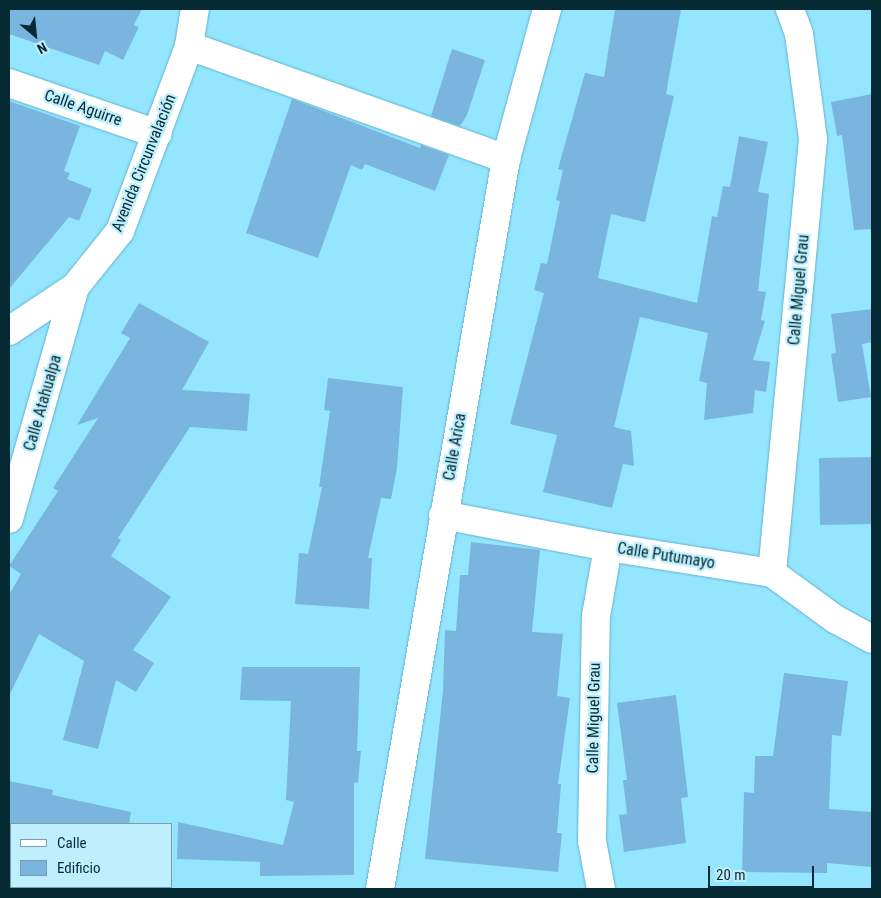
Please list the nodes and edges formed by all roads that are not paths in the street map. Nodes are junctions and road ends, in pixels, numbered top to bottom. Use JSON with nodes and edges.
{"nodes":[{"id":1,"x":194,"y":9,"type":"edge"},
{"id":2,"x":547,"y":9,"type":"edge"},
{"id":3,"x":790,"y":9,"type":"edge"},
{"id":4,"x":189,"y":46,"type":"junction"},
{"id":5,"x":9,"y":83,"type":"edge"},
{"id":6,"x":158,"y":134,"type":"junction"},
{"id":7,"x":506,"y":159,"type":"junction"},
{"id":8,"x":75,"y":287,"type":"junction"},
{"id":9,"x":9,"y":331,"type":"edge"},
{"id":10,"x":442,"y":515,"type":"junction"},
{"id":11,"x":9,"y":519,"type":"edge"},
{"id":12,"x":608,"y":547,"type":"junction"},
{"id":13,"x":772,"y":573,"type":"junction"},
{"id":14,"x":872,"y":639,"type":"edge"},
{"id":15,"x":57,"y":888,"type":"edge"},
{"id":16,"x":71,"y":889,"type":"edge"},
{"id":17,"x":380,"y":889,"type":"edge"},
{"id":18,"x":601,"y":889,"type":"edge"}],
"edges":[{"from":1,"to":4,"type":"street","name":"Avenida Circunvalación"},
{"from":2,"to":7,"type":"street","name":"Calle Arica"},
{"from":3,"to":13,"type":"street","name":"Calle Miguel Grau"},
{"from":4,"to":6,"type":"street","name":"Avenida Circunvalación"},
{"from":4,"to":7,"type":"street"},
{"from":5,"to":6,"type":"street","name":"Calle Aguirre"},
{"from":6,"to":8,"type":"street","name":"Avenida Circunvalación"},
{"from":7,"to":10,"type":"street","name":"Calle Arica"},
{"from":8,"to":9,"type":"street","name":"Avenida Circunvalación"},
{"from":8,"to":11,"type":"street","name":"Calle Atahualpa"},
{"from":10,"to":12,"type":"street","name":"Calle Putumayo"},
{"from":10,"to":17,"type":"street","name":"Calle Arica"},
{"from":12,"to":13,"type":"street","name":"Calle Putumayo"},
{"from":12,"to":18,"type":"street","name":"Calle Miguel Grau"},
{"from":13,"to":14,"type":"street","name":"Calle Putumayo"},
{"from":15,"to":16,"type":"street"}]}
